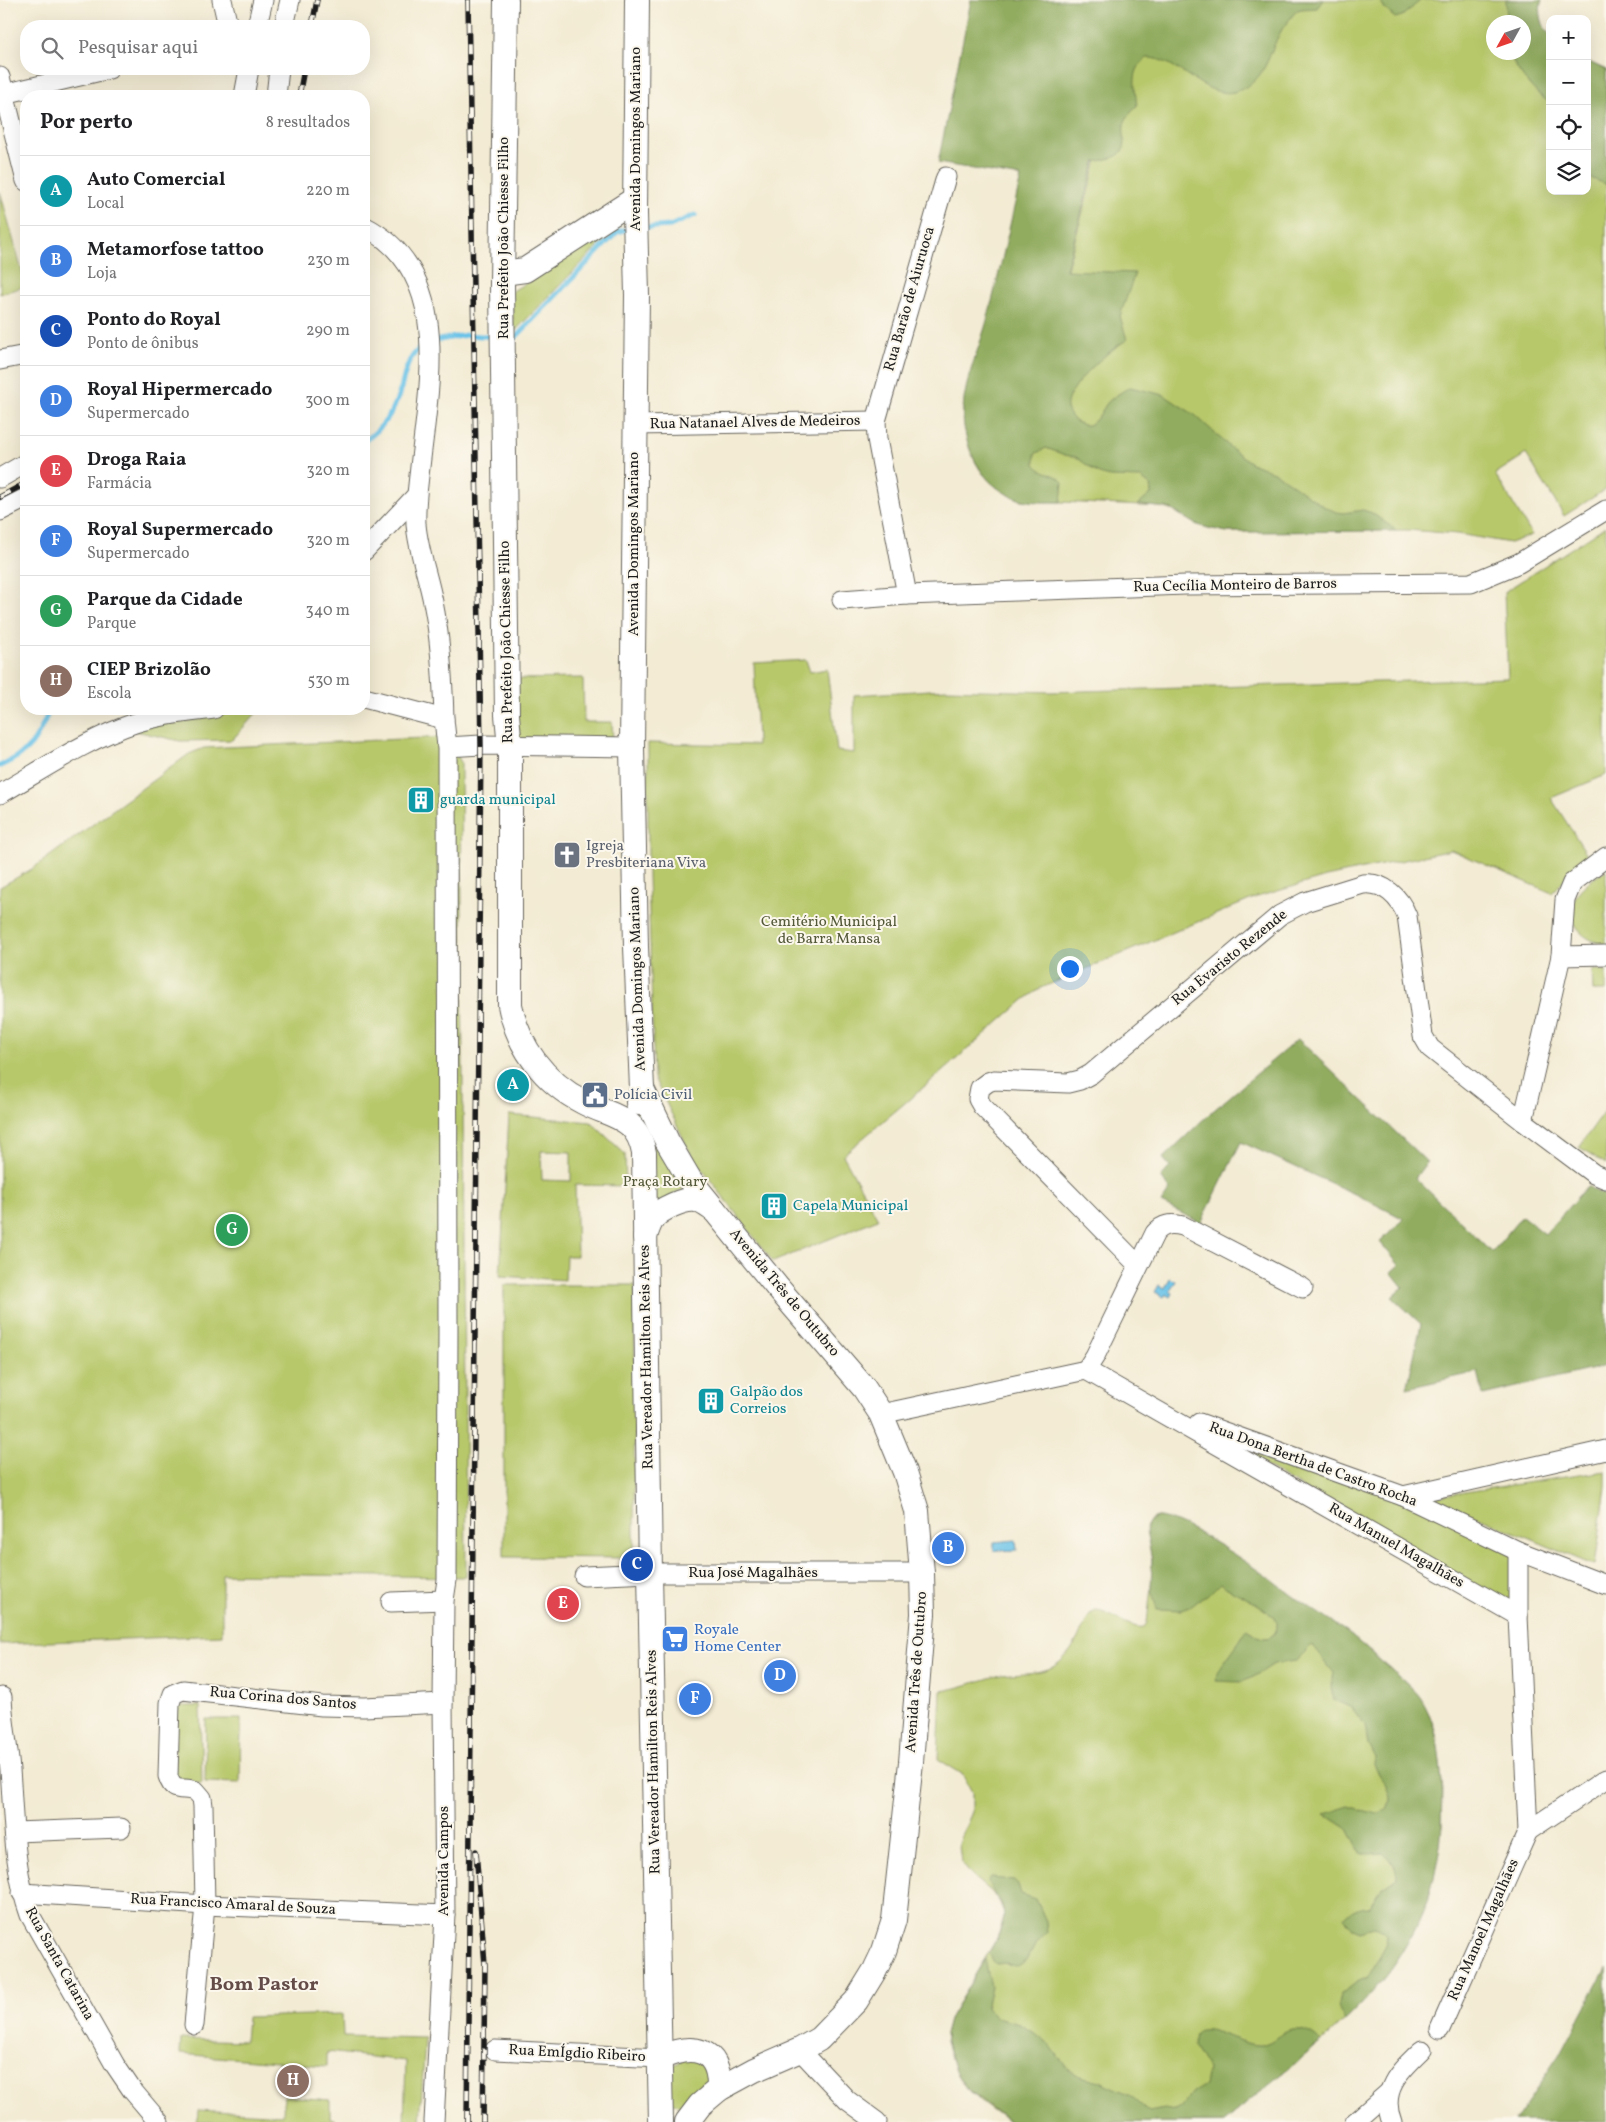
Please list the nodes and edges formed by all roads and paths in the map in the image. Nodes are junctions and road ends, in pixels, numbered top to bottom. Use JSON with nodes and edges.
{"nodes":[{"id":1,"x":222,"y":0,"type":"edge"},
{"id":2,"x":263,"y":0,"type":"edge"},
{"id":3,"x":290,"y":0,"type":"edge"},
{"id":4,"x":506,"y":0,"type":"edge"},
{"id":5,"x":637,"y":0,"type":"edge"},
{"id":6,"x":227,"y":20,"type":"edge"},
{"id":7,"x":258,"y":20,"type":"edge"},
{"id":8,"x":285,"y":20,"type":"edge"},
{"id":9,"x":69,"y":75,"type":"edge"},
{"id":10,"x":248,"y":75,"type":"edge"},
{"id":11,"x":278,"y":75,"type":"edge"},
{"id":12,"x":2,"y":85,"type":"edge"},
{"id":13,"x":245,"y":90,"type":"edge"},
{"id":14,"x":276,"y":90,"type":"edge"},
{"id":15,"x":20,"y":157,"type":"edge"},
{"id":16,"x":946,"y":177,"type":"dead end"},
{"id":17,"x":635,"y":206,"type":"junction"},
{"id":18,"x":370,"y":229,"type":"edge"},
{"id":19,"x":503,"y":273,"type":"junction"},
{"id":20,"x":20,"y":356,"type":"edge"},
{"id":21,"x":0,"y":360,"type":"edge"},
{"id":22,"x":876,"y":421,"type":"junction"},
{"id":23,"x":635,"y":425,"type":"junction"},
{"id":24,"x":20,"y":467,"type":"edge"},
{"id":25,"x":0,"y":478,"type":"edge"},
{"id":26,"x":416,"y":496,"type":"junction"},
{"id":27,"x":20,"y":501,"type":"edge"},
{"id":28,"x":1606,"y":510,"type":"edge"},
{"id":29,"x":0,"y":511,"type":"edge"},
{"id":30,"x":370,"y":545,"type":"edge"},
{"id":31,"x":907,"y":595,"type":"junction"},
{"id":32,"x":842,"y":600,"type":"dead end"},
{"id":33,"x":370,"y":700,"type":"edge"},
{"id":34,"x":167,"y":715,"type":"edge"},
{"id":35,"x":444,"y":719,"type":"junction"},
{"id":36,"x":446,"y":747,"type":"junction"},
{"id":37,"x":510,"y":747,"type":"junction"},
{"id":38,"x":632,"y":748,"type":"junction"},
{"id":39,"x":0,"y":794,"type":"edge"},
{"id":40,"x":1606,"y":857,"type":"edge"},
{"id":41,"x":1598,"y":955,"type":"edge"},
{"id":42,"x":1560,"y":956,"type":"junction"},
{"id":43,"x":642,"y":1089,"type":"junction"},
{"id":44,"x":616,"y":1114,"type":"junction"},
{"id":45,"x":1522,"y":1122,"type":"junction"},
{"id":46,"x":1606,"y":1179,"type":"edge"},
{"id":47,"x":717,"y":1213,"type":"junction"},
{"id":48,"x":645,"y":1229,"type":"junction"},
{"id":49,"x":1138,"y":1265,"type":"junction"},
{"id":50,"x":1303,"y":1288,"type":"dead end"},
{"id":51,"x":1086,"y":1370,"type":"junction"},
{"id":52,"x":1156,"y":1409,"type":"junction"},
{"id":53,"x":881,"y":1414,"type":"junction"},
{"id":54,"x":1606,"y":1450,"type":"edge"},
{"id":55,"x":1403,"y":1496,"type":"junction"},
{"id":56,"x":1518,"y":1551,"type":"junction"},
{"id":57,"x":650,"y":1573,"type":"junction"},
{"id":58,"x":922,"y":1573,"type":"junction"},
{"id":59,"x":584,"y":1576,"type":"dead end"},
{"id":60,"x":1606,"y":1585,"type":"edge"},
{"id":61,"x":444,"y":1600,"type":"junction"},
{"id":62,"x":391,"y":1602,"type":"dead end"},
{"id":63,"x":1518,"y":1616,"type":"junction"},
{"id":64,"x":2,"y":1697,"type":"dead end"},
{"id":65,"x":442,"y":1703,"type":"junction"},
{"id":66,"x":1606,"y":1779,"type":"edge"},
{"id":67,"x":120,"y":1828,"type":"dead end"},
{"id":68,"x":1528,"y":1831,"type":"junction"},
{"id":69,"x":14,"y":1832,"type":"junction"},
{"id":70,"x":22,"y":1893,"type":"junction"},
{"id":71,"x":205,"y":1905,"type":"junction"},
{"id":72,"x":445,"y":1915,"type":"junction"},
{"id":73,"x":194,"y":2025,"type":"dead end"},
{"id":74,"x":1440,"y":2029,"type":"dead end"},
{"id":75,"x":495,"y":2050,"type":"dead end"},
{"id":76,"x":800,"y":2050,"type":"junction"},
{"id":77,"x":1422,"y":2050,"type":"dead end"},
{"id":78,"x":660,"y":2058,"type":"junction"},
{"id":79,"x":719,"y":2089,"type":"junction"},
{"id":80,"x":1388,"y":2095,"type":"junction"},
{"id":81,"x":660,"y":2096,"type":"junction"},
{"id":82,"x":691,"y":2117,"type":"edge"},
{"id":83,"x":159,"y":2122,"type":"edge"},
{"id":84,"x":434,"y":2122,"type":"edge"},
{"id":85,"x":661,"y":2122,"type":"edge"},
{"id":86,"x":877,"y":2122,"type":"edge"},
{"id":87,"x":1355,"y":2122,"type":"edge"},
{"id":88,"x":1392,"y":2122,"type":"edge"}],
"edges":[{"from":1,"to":6,"type":"street"},
{"from":2,"to":7,"type":"street"},
{"from":3,"to":8,"type":"street"},
{"from":4,"to":19,"type":"main road","name":"Rua Prefeito João Chiesse Filho"},
{"from":5,"to":17,"type":"main road","name":"Avenida Domingos Mariano"},
{"from":9,"to":12,"type":"street"},
{"from":10,"to":13,"type":"street"},
{"from":11,"to":14,"type":"street"},
{"from":12,"to":15,"type":"street"},
{"from":16,"to":22,"type":"street","name":"Rua Barão de Aiuruoca"},
{"from":17,"to":19,"type":"main road"},
{"from":17,"to":23,"type":"main road","name":"Avenida Domingos Mariano"},
{"from":18,"to":26,"type":"street","name":"Avenida Campos"},
{"from":19,"to":37,"type":"main road","name":"Rua Prefeito João Chiesse Filho"},
{"from":20,"to":21,"type":"street"},
{"from":22,"to":23,"type":"street","name":"Rua Natanael Alves de Medeiros"},
{"from":22,"to":31,"type":"street"},
{"from":23,"to":38,"type":"main road","name":"Avenida Domingos Mariano"},
{"from":24,"to":25,"type":"street"},
{"from":26,"to":30,"type":"street"},
{"from":26,"to":35,"type":"street","name":"Avenida Campos"},
{"from":27,"to":29,"type":"street"},
{"from":28,"to":31,"type":"street","name":"Rua Cecília Monteiro de Barros"},
{"from":31,"to":32,"type":"street","name":"Rua Cecília Monteiro de Barros"},
{"from":33,"to":35,"type":"street"},
{"from":34,"to":39,"type":"street"},
{"from":35,"to":36,"type":"street","name":"Avenida Campos"},
{"from":36,"to":37,"type":"street"},
{"from":36,"to":61,"type":"street","name":"Avenida Campos"},
{"from":37,"to":38,"type":"street"},
{"from":37,"to":44,"type":"main road","name":"Rua Prefeito João Chiesse Filho"},
{"from":38,"to":43,"type":"main road","name":"Avenida Domingos Mariano"},
{"from":40,"to":42,"type":"street"},
{"from":41,"to":42,"type":"street"},
{"from":42,"to":45,"type":"street"},
{"from":43,"to":44,"type":"main road"},
{"from":43,"to":47,"type":"main road","name":"Avenida Três de Outubro"},
{"from":44,"to":48,"type":"main road","name":"Rua Prefeito João Chiesse Filho"},
{"from":45,"to":46,"type":"street","name":"Rua Evaristo Rezende"},
{"from":45,"to":49,"type":"street","name":"Rua Evaristo Rezende"},
{"from":47,"to":48,"type":"main road"},
{"from":47,"to":53,"type":"main road","name":"Avenida Três de Outubro"},
{"from":48,"to":57,"type":"main road","name":"Rua Vereador Hamilton Reis Alves"},
{"from":49,"to":50,"type":"street"},
{"from":49,"to":51,"type":"street"},
{"from":51,"to":52,"type":"street","name":"Rua Manuel Magalhães"},
{"from":51,"to":53,"type":"street"},
{"from":52,"to":55,"type":"street","name":"Rua Dona Bertha de Castro Rocha"},
{"from":52,"to":63,"type":"street","name":"Rua Manuel Magalhães"},
{"from":53,"to":58,"type":"main road","name":"Avenida Três de Outubro"},
{"from":54,"to":55,"type":"street"},
{"from":55,"to":56,"type":"street","name":"Rua Dona Bertha de Castro Rocha"},
{"from":56,"to":60,"type":"street","name":"Rua Dona Bertha de Castro Rocha"},
{"from":56,"to":63,"type":"street"},
{"from":57,"to":58,"type":"street","name":"Rua José Magalhães"},
{"from":57,"to":59,"type":"street","name":"Rua José Magalhães"},
{"from":57,"to":78,"type":"main road","name":"Rua Vereador Hamilton Reis Alves"},
{"from":58,"to":76,"type":"main road","name":"Avenida Três de Outubro"},
{"from":61,"to":62,"type":"street"},
{"from":61,"to":65,"type":"street","name":"Avenida Campos"},
{"from":63,"to":68,"type":"street"},
{"from":64,"to":69,"type":"street","name":"Rua Santa Catarina"},
{"from":65,"to":71,"type":"street","name":"Rua Corina dos Santos"},
{"from":65,"to":72,"type":"street","name":"Avenida Campos"},
{"from":66,"to":68,"type":"street"},
{"from":67,"to":69,"type":"street"},
{"from":68,"to":74,"type":"street","name":"Rua Manoel Magalhães"},
{"from":69,"to":70,"type":"street","name":"Rua Santa Catarina"},
{"from":70,"to":71,"type":"street","name":"Rua Francisco Amaral de Souza"},
{"from":70,"to":83,"type":"street","name":"Rua Santa Catarina"},
{"from":71,"to":72,"type":"street","name":"Rua Francisco Amaral de Souza"},
{"from":71,"to":73,"type":"street"},
{"from":72,"to":84,"type":"street","name":"Avenida Campos"},
{"from":75,"to":78,"type":"street","name":"Rua EmÍgdio Ribeiro"},
{"from":76,"to":79,"type":"main road","name":"Avenida Três de Outubro"},
{"from":76,"to":86,"type":"street"},
{"from":77,"to":80,"type":"street"},
{"from":78,"to":79,"type":"main road"},
{"from":78,"to":81,"type":"main road","name":"Rua Vereador Hamilton Reis Alves"},
{"from":79,"to":82,"type":"main road","name":"Avenida Três de Outubro"},
{"from":80,"to":87,"type":"street"},
{"from":80,"to":88,"type":"street"},
{"from":81,"to":82,"type":"main road"},
{"from":81,"to":85,"type":"main road","name":"Rua Vereador Hamilton Reis Alves"}]}
